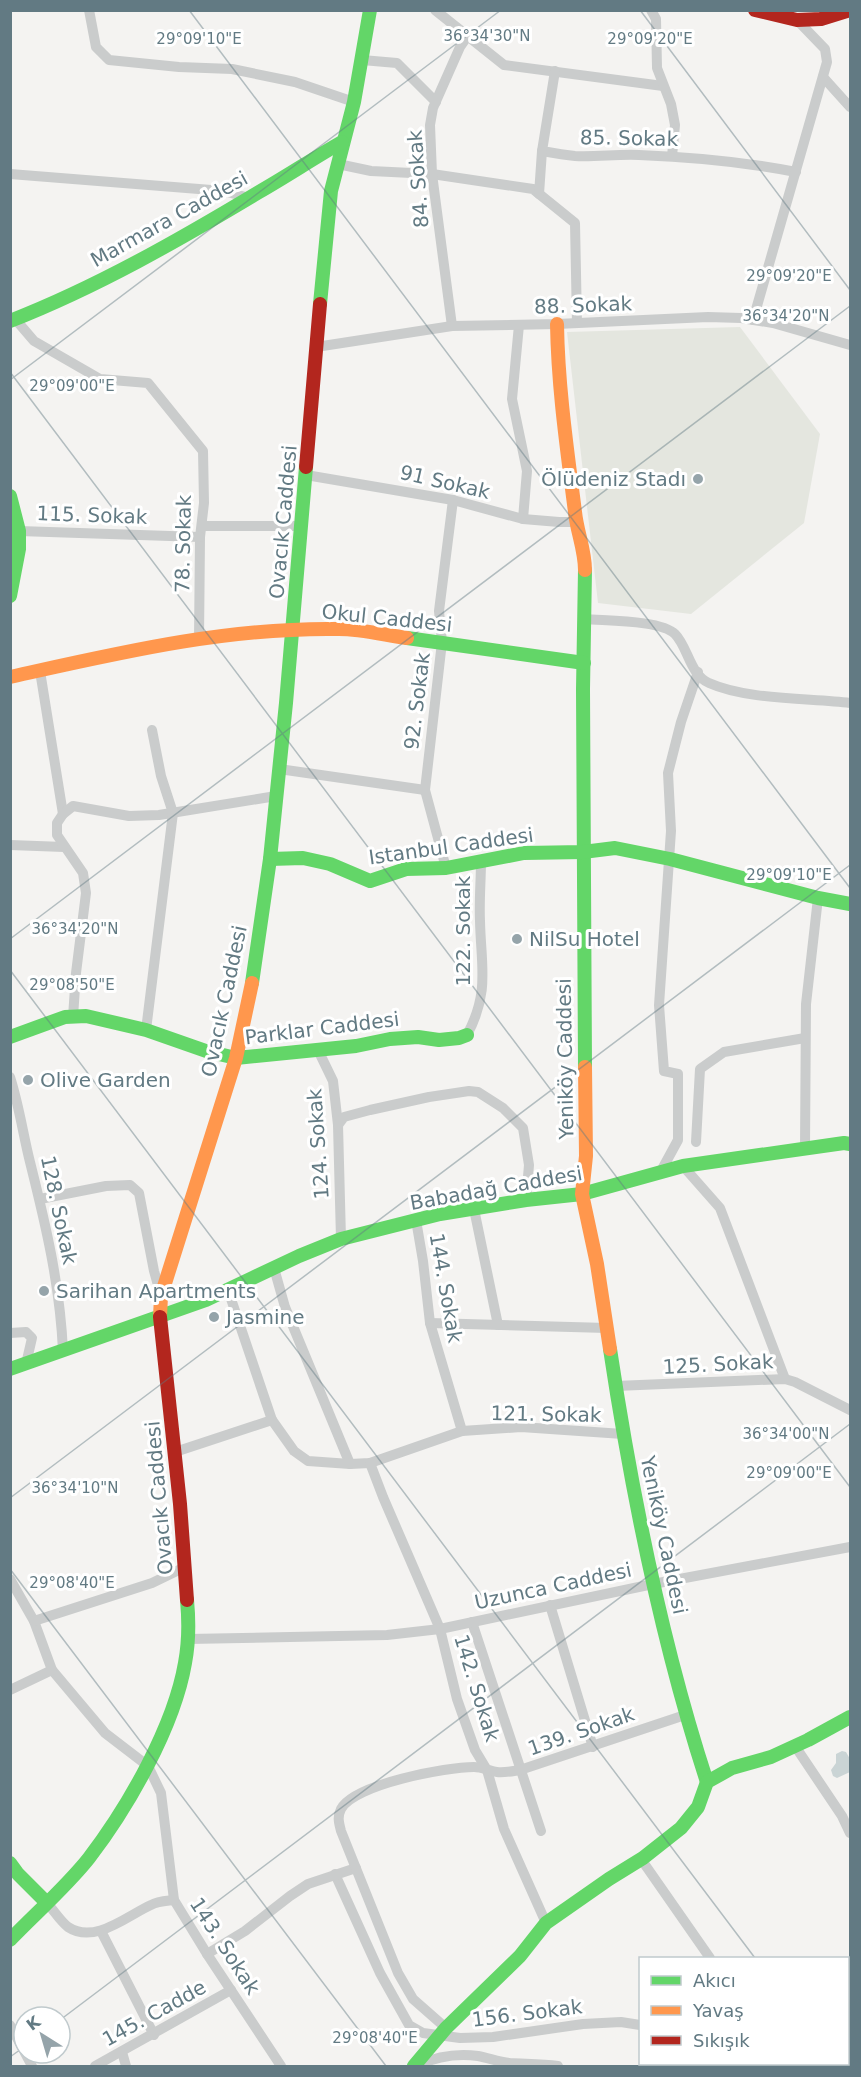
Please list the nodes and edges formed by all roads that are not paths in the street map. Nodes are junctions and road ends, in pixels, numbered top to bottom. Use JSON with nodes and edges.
{"nodes":[{"id":1,"x":89,"y":10,"type":"edge"},
{"id":2,"x":370,"y":10,"type":"edge"},
{"id":3,"x":435,"y":10,"type":"edge"},
{"id":4,"x":651,"y":10,"type":"edge"},
{"id":5,"x":755,"y":10,"type":"edge"},
{"id":6,"x":850,"y":11,"type":"edge"},
{"id":7,"x":797,"y":20,"type":"junction"},
{"id":8,"x":467,"y":37,"type":"junction"},
{"id":9,"x":362,"y":60,"type":"junction"},
{"id":10,"x":555,"y":71,"type":"junction"},
{"id":11,"x":823,"y":77,"type":"junction"},
{"id":12,"x":663,"y":86,"type":"junction"},
{"id":13,"x":354,"y":102,"type":"junction"},
{"id":14,"x":436,"y":102,"type":"junction"},
{"id":15,"x":850,"y":107,"type":"edge"},
{"id":16,"x":342,"y":142,"type":"junction"},
{"id":17,"x":542,"y":151,"type":"junction"},
{"id":18,"x":672,"y":156,"type":"junction"},
{"id":19,"x":338,"y":164,"type":"junction"},
{"id":20,"x":796,"y":172,"type":"junction"},
{"id":21,"x":10,"y":174,"type":"edge"},
{"id":22,"x":432,"y":174,"type":"junction"},
{"id":23,"x":539,"y":194,"type":"junction"},
{"id":24,"x":249,"y":198,"type":"junction"},
{"id":25,"x":753,"y":320,"type":"junction"},
{"id":26,"x":13,"y":321,"type":"edge"},
{"id":27,"x":577,"y":323,"type":"junction"},
{"id":28,"x":557,"y":324,"type":"junction"},
{"id":29,"x":519,"y":325,"type":"junction"},
{"id":30,"x":452,"y":326,"type":"junction"},
{"id":31,"x":850,"y":345,"type":"edge"},
{"id":32,"x":316,"y":347,"type":"junction"},
{"id":33,"x":306,"y":475,"type":"junction"},
{"id":34,"x":10,"y":496,"type":"edge"},
{"id":35,"x":453,"y":500,"type":"junction"},
{"id":36,"x":523,"y":519,"type":"junction"},
{"id":37,"x":576,"y":522,"type":"junction"},
{"id":38,"x":302,"y":526,"type":"junction"},
{"id":39,"x":19,"y":531,"type":"junction"},
{"id":40,"x":201,"y":532,"type":"junction"},
{"id":41,"x":12,"y":580,"type":"edge"},
{"id":42,"x":10,"y":596,"type":"edge"},
{"id":43,"x":585,"y":619,"type":"junction"},
{"id":44,"x":293,"y":630,"type":"junction"},
{"id":45,"x":199,"y":639,"type":"junction"},
{"id":46,"x":442,"y":642,"type":"junction"},
{"id":47,"x":584,"y":663,"type":"junction"},
{"id":48,"x":40,"y":671,"type":"junction"},
{"id":49,"x":698,"y":672,"type":"junction"},
{"id":50,"x":10,"y":677,"type":"edge"},
{"id":51,"x":850,"y":703,"type":"edge"},
{"id":52,"x":152,"y":730,"type":"dead end"},
{"id":53,"x":279,"y":769,"type":"junction"},
{"id":54,"x":425,"y":789,"type":"junction"},
{"id":55,"x":276,"y":796,"type":"junction"},
{"id":56,"x":173,"y":813,"type":"junction"},
{"id":57,"x":63,"y":814,"type":"junction"},
{"id":58,"x":10,"y":845,"type":"edge"},
{"id":59,"x":64,"y":847,"type":"junction"},
{"id":60,"x":583,"y":852,"type":"junction"},
{"id":61,"x":270,"y":859,"type":"junction"},
{"id":62,"x":670,"y":859,"type":"junction"},
{"id":63,"x":481,"y":860,"type":"junction"},
{"id":64,"x":446,"y":868,"type":"junction"},
{"id":65,"x":818,"y":898,"type":"junction"},
{"id":66,"x":850,"y":904,"type":"edge"},
{"id":67,"x":73,"y":1017,"type":"junction"},
{"id":68,"x":146,"y":1030,"type":"junction"},
{"id":69,"x":467,"y":1035,"type":"joint"},
{"id":70,"x":10,"y":1037,"type":"edge"},
{"id":71,"x":805,"y":1038,"type":"junction"},
{"id":72,"x":318,"y":1050,"type":"junction"},
{"id":73,"x":236,"y":1058,"type":"junction"},
{"id":74,"x":10,"y":1077,"type":"edge"},
{"id":75,"x":338,"y":1125,"type":"junction"},
{"id":76,"x":696,"y":1142,"type":"dead end"},
{"id":77,"x":850,"y":1144,"type":"edge"},
{"id":78,"x":805,"y":1149,"type":"junction"},
{"id":79,"x":683,"y":1166,"type":"junction"},
{"id":80,"x":660,"y":1173,"type":"junction"},
{"id":81,"x":582,"y":1194,"type":"junction"},
{"id":82,"x":40,"y":1199,"type":"junction"},
{"id":83,"x":526,"y":1200,"type":"junction"},
{"id":84,"x":474,"y":1209,"type":"junction"},
{"id":85,"x":416,"y":1220,"type":"junction"},
{"id":86,"x":341,"y":1239,"type":"junction"},
{"id":87,"x":274,"y":1268,"type":"junction"},
{"id":88,"x":228,"y":1290,"type":"junction"},
{"id":89,"x":161,"y":1296,"type":"junction"},
{"id":90,"x":160,"y":1315,"type":"junction"},
{"id":91,"x":430,"y":1323,"type":"junction"},
{"id":92,"x":498,"y":1325,"type":"junction"},
{"id":93,"x":607,"y":1328,"type":"junction"},
{"id":94,"x":10,"y":1333,"type":"edge"},
{"id":95,"x":63,"y":1351,"type":"junction"},
{"id":96,"x":26,"y":1364,"type":"junction"},
{"id":97,"x":10,"y":1369,"type":"edge"},
{"id":98,"x":785,"y":1379,"type":"junction"},
{"id":99,"x":616,"y":1386,"type":"junction"},
{"id":100,"x":850,"y":1410,"type":"edge"},
{"id":101,"x":272,"y":1420,"type":"junction"},
{"id":102,"x":462,"y":1431,"type":"junction"},
{"id":103,"x":623,"y":1434,"type":"junction"},
{"id":104,"x":175,"y":1452,"type":"junction"},
{"id":105,"x":370,"y":1463,"type":"junction"},
{"id":106,"x":350,"y":1464,"type":"junction"},
{"id":107,"x":850,"y":1547,"type":"edge"},
{"id":108,"x":185,"y":1567,"type":"junction"},
{"id":109,"x":10,"y":1579,"type":"edge"},
{"id":110,"x":653,"y":1584,"type":"junction"},
{"id":111,"x":550,"y":1605,"type":"junction"},
{"id":112,"x":34,"y":1622,"type":"junction"},
{"id":113,"x":472,"y":1622,"type":"junction"},
{"id":114,"x":441,"y":1629,"type":"junction"},
{"id":115,"x":188,"y":1639,"type":"junction"},
{"id":116,"x":52,"y":1670,"type":"junction"},
{"id":117,"x":10,"y":1690,"type":"edge"},
{"id":118,"x":685,"y":1716,"type":"junction"},
{"id":119,"x":850,"y":1717,"type":"edge"},
{"id":120,"x":795,"y":1746,"type":"junction"},
{"id":121,"x":593,"y":1747,"type":"junction"},
{"id":122,"x":148,"y":1766,"type":"junction"},
{"id":123,"x":487,"y":1770,"type":"junction"},
{"id":124,"x":520,"y":1770,"type":"junction"},
{"id":125,"x":706,"y":1782,"type":"junction"},
{"id":126,"x":542,"y":1831,"type":"dead end"},
{"id":127,"x":850,"y":1833,"type":"edge"},
{"id":128,"x":641,"y":1859,"type":"junction"},
{"id":129,"x":10,"y":1863,"type":"edge"},
{"id":130,"x":356,"y":1868,"type":"junction"},
{"id":131,"x":335,"y":1874,"type":"junction"},
{"id":132,"x":174,"y":1899,"type":"junction"},
{"id":133,"x":46,"y":1902,"type":"junction"},
{"id":134,"x":546,"y":1923,"type":"junction"},
{"id":135,"x":101,"y":1930,"type":"junction"},
{"id":136,"x":10,"y":1940,"type":"edge"},
{"id":137,"x":207,"y":1954,"type":"junction"},
{"id":138,"x":709,"y":1957,"type":"edge"},
{"id":139,"x":231,"y":1990,"type":"junction"},
{"id":140,"x":639,"y":2025,"type":"edge"},
{"id":141,"x":444,"y":2031,"type":"junction"},
{"id":142,"x":154,"y":2035,"type":"junction"},
{"id":143,"x":122,"y":2052,"type":"junction"},
{"id":144,"x":507,"y":2065,"type":"edge"},
{"id":145,"x":416,"y":2066,"type":"edge"},
{"id":146,"x":95,"y":2067,"type":"edge"},
{"id":147,"x":126,"y":2067,"type":"edge"},
{"id":148,"x":281,"y":2067,"type":"edge"},
{"id":149,"x":558,"y":2067,"type":"edge"}],
"edges":[{"from":1,"to":13,"type":"street"},
{"from":2,"to":9,"type":"street","name":"Ovacık Caddesi"},
{"from":3,"to":8,"type":"street"},
{"from":4,"to":12,"type":"street"},
{"from":5,"to":7,"type":"street"},
{"from":6,"to":7,"type":"street"},
{"from":7,"to":11,"type":"street"},
{"from":8,"to":10,"type":"street"},
{"from":8,"to":14,"type":"street","name":"84. Sokak"},
{"from":9,"to":13,"type":"street","name":"Ovacık Caddesi"},
{"from":9,"to":14,"type":"street"},
{"from":10,"to":12,"type":"street"},
{"from":10,"to":17,"type":"street"},
{"from":11,"to":15,"type":"street"},
{"from":11,"to":20,"type":"street"},
{"from":12,"to":18,"type":"street"},
{"from":13,"to":16,"type":"street","name":"Ovacık Caddesi"},
{"from":14,"to":22,"type":"street","name":"84. Sokak"},
{"from":16,"to":19,"type":"street","name":"Ovacık Caddesi"},
{"from":16,"to":24,"type":"street","name":"Marmara Caddesi"},
{"from":17,"to":18,"type":"street","name":"85. Sokak"},
{"from":17,"to":23,"type":"street"},
{"from":18,"to":20,"type":"street","name":"85. Sokak"},
{"from":19,"to":22,"type":"street"},
{"from":19,"to":32,"type":"street","name":"Ovacık Caddesi"},
{"from":20,"to":25,"type":"street"},
{"from":21,"to":24,"type":"street"},
{"from":22,"to":23,"type":"street"},
{"from":22,"to":30,"type":"street","name":"84. Sokak"},
{"from":23,"to":27,"type":"street"},
{"from":24,"to":26,"type":"street","name":"Marmara Caddesi"},
{"from":25,"to":27,"type":"street","name":"88. Sokak"},
{"from":25,"to":31,"type":"street","name":"88. Sokak"},
{"from":26,"to":40,"type":"street","name":"78. Sokak"},
{"from":27,"to":28,"type":"street","name":"88. Sokak"},
{"from":28,"to":29,"type":"street","name":"88. Sokak"},
{"from":28,"to":37,"type":"street","name":"Yeniköy Caddesi"},
{"from":29,"to":30,"type":"street","name":"88. Sokak"},
{"from":29,"to":36,"type":"street"},
{"from":30,"to":32,"type":"street","name":"88. Sokak"},
{"from":32,"to":33,"type":"street","name":"Ovacık Caddesi"},
{"from":33,"to":35,"type":"street","name":"91 Sokak"},
{"from":33,"to":38,"type":"street","name":"Ovacık Caddesi"},
{"from":34,"to":39,"type":"street"},
{"from":35,"to":36,"type":"street","name":"91 Sokak"},
{"from":35,"to":46,"type":"street","name":"92. Sokak"},
{"from":36,"to":37,"type":"street","name":"91 Sokak"},
{"from":37,"to":43,"type":"street","name":"Yeniköy Caddesi"},
{"from":38,"to":40,"type":"street","name":"115. Sokak"},
{"from":38,"to":44,"type":"street","name":"Ovacık Caddesi"},
{"from":39,"to":40,"type":"street","name":"115. Sokak"},
{"from":39,"to":41,"type":"street"},
{"from":40,"to":45,"type":"street","name":"78. Sokak"},
{"from":41,"to":42,"type":"street"},
{"from":43,"to":47,"type":"street","name":"Yeniköy Caddesi"},
{"from":43,"to":49,"type":"street"},
{"from":44,"to":45,"type":"street","name":"Okul Caddesi"},
{"from":44,"to":46,"type":"street","name":"Okul Caddesi"},
{"from":44,"to":53,"type":"street","name":"Ovacık Caddesi"},
{"from":45,"to":48,"type":"street","name":"Okul Caddesi"},
{"from":46,"to":47,"type":"street","name":"Okul Caddesi"},
{"from":46,"to":54,"type":"street","name":"92. Sokak"},
{"from":47,"to":60,"type":"street","name":"Yeniköy Caddesi"},
{"from":48,"to":50,"type":"street","name":"Okul Caddesi"},
{"from":48,"to":57,"type":"street"},
{"from":49,"to":51,"type":"street"},
{"from":49,"to":62,"type":"street"},
{"from":52,"to":56,"type":"street"},
{"from":53,"to":54,"type":"street"},
{"from":53,"to":55,"type":"street","name":"Ovacık Caddesi"},
{"from":54,"to":64,"type":"street","name":"92. Sokak"},
{"from":55,"to":56,"type":"street"},
{"from":55,"to":61,"type":"street","name":"Ovacık Caddesi"},
{"from":56,"to":57,"type":"street"},
{"from":56,"to":68,"type":"street"},
{"from":57,"to":59,"type":"street"},
{"from":58,"to":59,"type":"street"},
{"from":59,"to":67,"type":"street"},
{"from":60,"to":62,"type":"street","name":"Istanbul Caddesi"},
{"from":60,"to":63,"type":"street","name":"Istanbul Caddesi"},
{"from":60,"to":81,"type":"street","name":"Yeniköy Caddesi"},
{"from":61,"to":64,"type":"street","name":"Istanbul Caddesi"},
{"from":61,"to":73,"type":"street","name":"Ovacık Caddesi"},
{"from":62,"to":65,"type":"street","name":"Istanbul Caddesi"},
{"from":62,"to":80,"type":"street"},
{"from":63,"to":64,"type":"street","name":"Istanbul Caddesi"},
{"from":63,"to":69,"type":"street","name":"122. Sokak"},
{"from":65,"to":66,"type":"street","name":"Istanbul Caddesi"},
{"from":65,"to":71,"type":"street"},
{"from":67,"to":68,"type":"street","name":"Parklar Caddesi"},
{"from":67,"to":70,"type":"street","name":"Parklar Caddesi"},
{"from":68,"to":73,"type":"street","name":"Parklar Caddesi"},
{"from":69,"to":72,"type":"street","name":"Parklar Caddesi"},
{"from":71,"to":76,"type":"street"},
{"from":71,"to":78,"type":"street"},
{"from":72,"to":73,"type":"street","name":"Parklar Caddesi"},
{"from":72,"to":75,"type":"street","name":"124. Sokak"},
{"from":73,"to":89,"type":"street","name":"Ovacık Caddesi"},
{"from":74,"to":82,"type":"street","name":"128. Sokak"},
{"from":75,"to":83,"type":"street"},
{"from":75,"to":86,"type":"street","name":"124. Sokak"},
{"from":77,"to":78,"type":"street","name":"Babadağ Caddesi"},
{"from":78,"to":79,"type":"street","name":"Babadağ Caddesi"},
{"from":79,"to":80,"type":"street","name":"Babadağ Caddesi"},
{"from":79,"to":98,"type":"street"},
{"from":80,"to":81,"type":"street","name":"Babadağ Caddesi"},
{"from":81,"to":83,"type":"street","name":"Babadağ Caddesi"},
{"from":81,"to":93,"type":"street","name":"Yeniköy Caddesi"},
{"from":82,"to":89,"type":"street"},
{"from":82,"to":95,"type":"street","name":"128. Sokak"},
{"from":83,"to":84,"type":"street","name":"Babadağ Caddesi"},
{"from":84,"to":85,"type":"street","name":"Babadağ Caddesi"},
{"from":84,"to":92,"type":"street"},
{"from":85,"to":86,"type":"street","name":"Babadağ Caddesi"},
{"from":85,"to":91,"type":"street","name":"144. Sokak"},
{"from":86,"to":87,"type":"street","name":"Babadağ Caddesi"},
{"from":87,"to":88,"type":"street","name":"Babadağ Caddesi"},
{"from":87,"to":106,"type":"street"},
{"from":88,"to":90,"type":"street","name":"Babadağ Caddesi"},
{"from":88,"to":101,"type":"street","name":"121. Sokak"},
{"from":89,"to":90,"type":"street","name":"Ovacık Caddesi"},
{"from":90,"to":95,"type":"street","name":"Babadağ Caddesi"},
{"from":90,"to":104,"type":"street","name":"Ovacık Caddesi"},
{"from":91,"to":92,"type":"street"},
{"from":91,"to":102,"type":"street","name":"144. Sokak"},
{"from":92,"to":93,"type":"street"},
{"from":93,"to":99,"type":"street","name":"Yeniköy Caddesi"},
{"from":94,"to":96,"type":"street"},
{"from":95,"to":96,"type":"street","name":"Babadağ Caddesi"},
{"from":96,"to":97,"type":"street","name":"Babadağ Caddesi"},
{"from":98,"to":99,"type":"street","name":"125. Sokak"},
{"from":98,"to":100,"type":"street","name":"125. Sokak"},
{"from":99,"to":103,"type":"street","name":"Yeniköy Caddesi"},
{"from":101,"to":104,"type":"street"},
{"from":101,"to":106,"type":"street","name":"121. Sokak"},
{"from":102,"to":103,"type":"street","name":"121. Sokak"},
{"from":102,"to":105,"type":"street","name":"121. Sokak"},
{"from":103,"to":110,"type":"street","name":"Yeniköy Caddesi"},
{"from":104,"to":108,"type":"street","name":"Ovacık Caddesi"},
{"from":105,"to":106,"type":"street","name":"121. Sokak"},
{"from":105,"to":114,"type":"street","name":"142. Sokak"},
{"from":107,"to":110,"type":"street","name":"Uzunca Caddesi"},
{"from":108,"to":112,"type":"street"},
{"from":108,"to":115,"type":"street","name":"Ovacık Caddesi"},
{"from":109,"to":112,"type":"street"},
{"from":110,"to":111,"type":"street","name":"Uzunca Caddesi"},
{"from":110,"to":118,"type":"street","name":"Yeniköy Caddesi"},
{"from":111,"to":113,"type":"street","name":"Uzunca Caddesi"},
{"from":111,"to":121,"type":"street"},
{"from":112,"to":116,"type":"street"},
{"from":113,"to":114,"type":"street","name":"Uzunca Caddesi"},
{"from":113,"to":124,"type":"street"},
{"from":114,"to":115,"type":"street","name":"Uzunca Caddesi"},
{"from":114,"to":123,"type":"street","name":"142. Sokak"},
{"from":115,"to":122,"type":"street","name":"Ovacık Caddesi"},
{"from":116,"to":117,"type":"street"},
{"from":116,"to":122,"type":"street"},
{"from":118,"to":121,"type":"street","name":"139. Sokak"},
{"from":118,"to":125,"type":"street","name":"Yeniköy Caddesi"},
{"from":119,"to":120,"type":"street"},
{"from":120,"to":125,"type":"street"},
{"from":120,"to":127,"type":"street"},
{"from":121,"to":124,"type":"street","name":"139. Sokak"},
{"from":122,"to":132,"type":"street","name":"143. Sokak"},
{"from":122,"to":133,"type":"street","name":"Ovacık Caddesi"},
{"from":123,"to":124,"type":"street","name":"139. Sokak"},
{"from":123,"to":130,"type":"street","name":"139. Sokak"},
{"from":123,"to":134,"type":"street","name":"142. Sokak"},
{"from":124,"to":126,"type":"street"},
{"from":125,"to":128,"type":"street"},
{"from":128,"to":134,"type":"street"},
{"from":128,"to":138,"type":"street"},
{"from":129,"to":133,"type":"street"},
{"from":130,"to":131,"type":"street"},
{"from":130,"to":141,"type":"street"},
{"from":131,"to":137,"type":"street"},
{"from":131,"to":141,"type":"street","name":"156. Sokak"},
{"from":132,"to":135,"type":"street"},
{"from":132,"to":137,"type":"street","name":"143. Sokak"},
{"from":133,"to":135,"type":"street"},
{"from":133,"to":136,"type":"street","name":"Ovacık Caddesi"},
{"from":134,"to":141,"type":"street"},
{"from":135,"to":142,"type":"street"},
{"from":137,"to":139,"type":"street","name":"143. Sokak"},
{"from":139,"to":142,"type":"street","name":"145. Cadde"},
{"from":139,"to":148,"type":"street","name":"143. Sokak"},
{"from":140,"to":141,"type":"street","name":"156. Sokak"},
{"from":141,"to":145,"type":"street"},
{"from":142,"to":143,"type":"street","name":"145. Cadde"},
{"from":143,"to":146,"type":"street","name":"145. Cadde"},
{"from":143,"to":147,"type":"street"},
{"from":144,"to":145,"type":"street"},
{"from":144,"to":149,"type":"street"}]}
